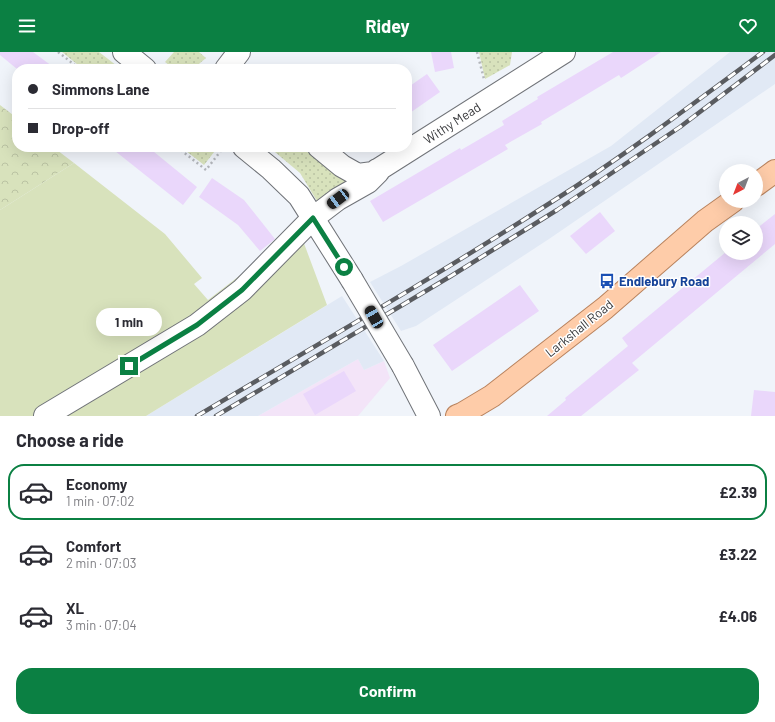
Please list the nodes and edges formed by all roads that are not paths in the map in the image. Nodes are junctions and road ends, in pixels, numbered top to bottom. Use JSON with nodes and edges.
{"nodes":[{"id":1,"x":124,"y":52,"type":"edge"},
{"id":2,"x":239,"y":52,"type":"edge"},
{"id":3,"x":551,"y":55,"type":"edge"},
{"id":4,"x":139,"y":64,"type":"edge"},
{"id":5,"x":230,"y":64,"type":"edge"},
{"id":6,"x":412,"y":148,"type":"edge"},
{"id":7,"x":250,"y":152,"type":"edge"},
{"id":8,"x":325,"y":152,"type":"edge"},
{"id":9,"x":406,"y":152,"type":"edge"},
{"id":10,"x":377,"y":170,"type":"junction"},
{"id":11,"x":775,"y":171,"type":"edge"},
{"id":12,"x":763,"y":180,"type":"edge"},
{"id":13,"x":723,"y":208,"type":"edge"},
{"id":14,"x":313,"y":218,"type":"junction"},
{"id":15,"x":45,"y":416,"type":"edge"},
{"id":16,"x":429,"y":416,"type":"edge"},
{"id":17,"x":457,"y":416,"type":"edge"}],
"edges":[{"from":1,"to":4,"type":"street"},
{"from":2,"to":5,"type":"street"},
{"from":3,"to":6,"type":"street","name":"Withy Mead"},
{"from":7,"to":14,"type":"street"},
{"from":8,"to":10,"type":"street","name":"Withy Mead"},
{"from":9,"to":10,"type":"street","name":"Withy Mead"},
{"from":10,"to":14,"type":"street"},
{"from":11,"to":12,"type":"main road"},
{"from":13,"to":17,"type":"main road","name":"Larkshall Road"},
{"from":14,"to":15,"type":"street"},
{"from":14,"to":16,"type":"street","bridge":true}]}
